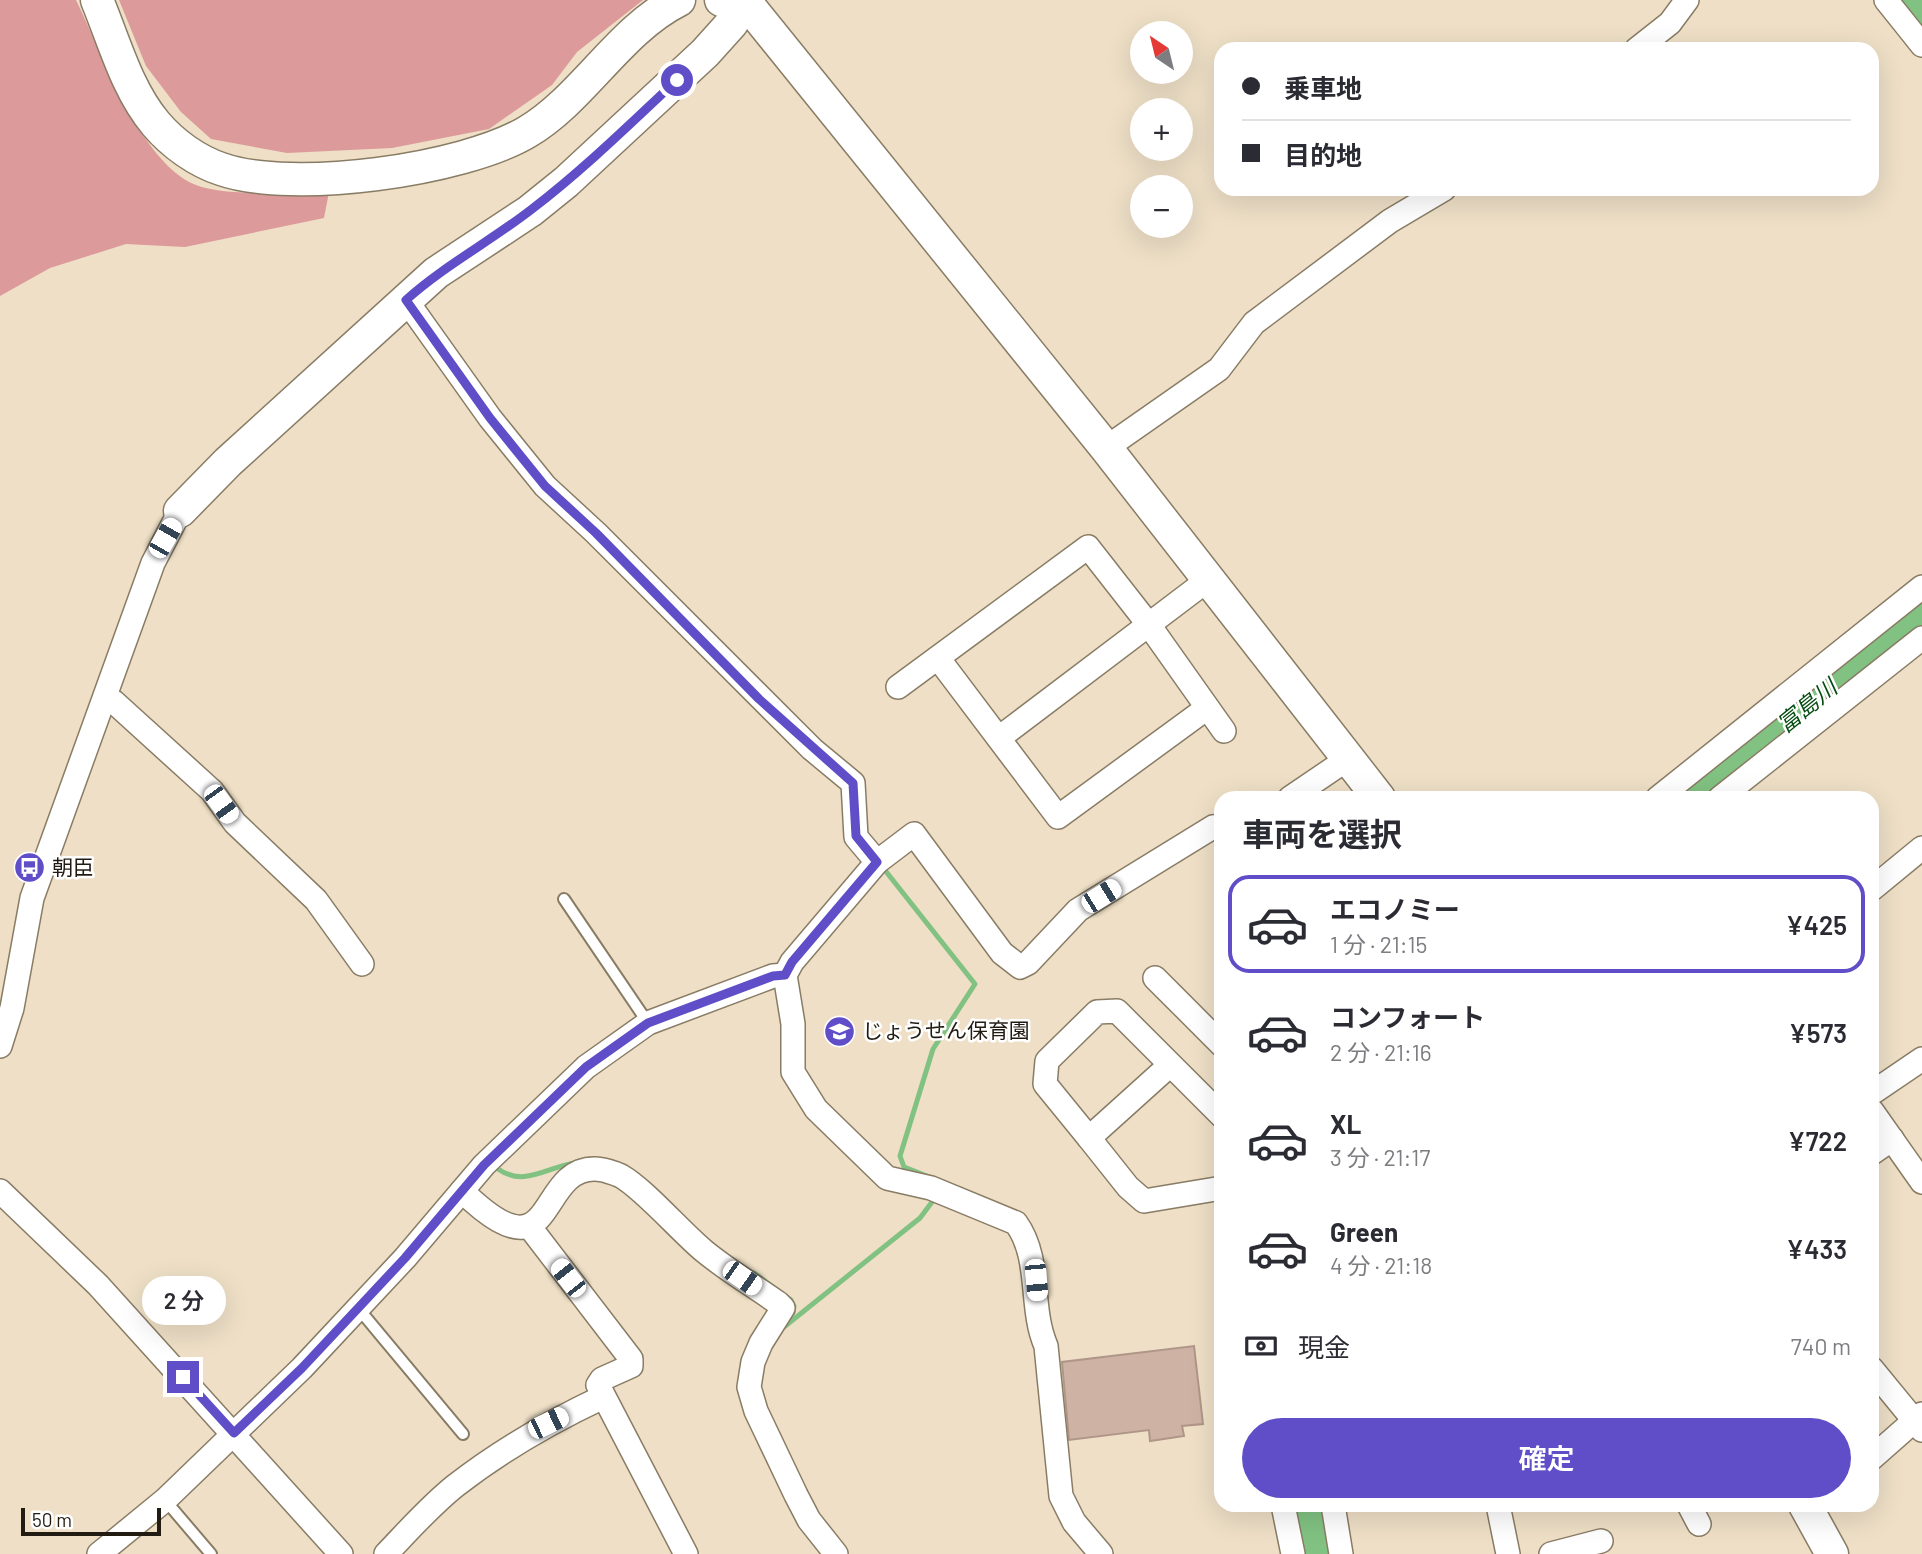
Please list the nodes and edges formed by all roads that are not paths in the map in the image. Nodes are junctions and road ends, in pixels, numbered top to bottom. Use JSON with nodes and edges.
{"nodes":[{"id":1,"x":97,"y":0,"type":"edge"},
{"id":2,"x":679,"y":0,"type":"edge"},
{"id":3,"x":1687,"y":0,"type":"edge"},
{"id":4,"x":1886,"y":0,"type":"edge"},
{"id":5,"x":737,"y":2,"type":"edge"},
{"id":6,"x":1646,"y":42,"type":"edge"},
{"id":7,"x":1922,"y":46,"type":"edge"},
{"id":8,"x":1432,"y":196,"type":"edge"},
{"id":9,"x":406,"y":300,"type":"junction"},
{"id":10,"x":1107,"y":447,"type":"junction"},
{"id":11,"x":180,"y":511,"type":"joint"},
{"id":12,"x":1209,"y":579,"type":"junction"},
{"id":13,"x":1922,"y":587,"type":"edge"},
{"id":14,"x":1149,"y":625,"type":"junction"},
{"id":15,"x":1922,"y":638,"type":"edge"},
{"id":16,"x":938,"y":658,"type":"junction"},
{"id":17,"x":898,"y":687,"type":"dead end"},
{"id":18,"x":106,"y":699,"type":"junction"},
{"id":19,"x":1207,"y":708,"type":"junction"},
{"id":20,"x":1224,"y":731,"type":"dead end"},
{"id":21,"x":999,"y":738,"type":"junction"},
{"id":22,"x":1349,"y":758,"type":"junction"},
{"id":23,"x":1300,"y":791,"type":"edge"},
{"id":24,"x":1375,"y":791,"type":"edge"},
{"id":25,"x":1667,"y":791,"type":"edge"},
{"id":26,"x":1729,"y":791,"type":"edge"},
{"id":27,"x":1214,"y":827,"type":"edge"},
{"id":28,"x":1922,"y":848,"type":"edge"},
{"id":29,"x":877,"y":862,"type":"junction"},
{"id":30,"x":1879,"y":883,"type":"edge"},
{"id":31,"x":564,"y":899,"type":"dead end"},
{"id":32,"x":362,"y":964,"type":"dead end"},
{"id":33,"x":785,"y":975,"type":"junction"},
{"id":34,"x":1155,"y":978,"type":"dead end"},
{"id":35,"x":648,"y":1023,"type":"junction"},
{"id":36,"x":1214,"y":1037,"type":"edge"},
{"id":37,"x":0,"y":1046,"type":"edge"},
{"id":38,"x":1922,"y":1059,"type":"edge"},
{"id":39,"x":1170,"y":1065,"type":"junction"},
{"id":40,"x":1879,"y":1088,"type":"edge"},
{"id":41,"x":1214,"y":1108,"type":"edge"},
{"id":42,"x":1879,"y":1121,"type":"edge"},
{"id":43,"x":1089,"y":1138,"type":"junction"},
{"id":44,"x":1892,"y":1139,"type":"junction"},
{"id":45,"x":1879,"y":1148,"type":"edge"},
{"id":46,"x":1922,"y":1182,"type":"edge"},
{"id":47,"x":1214,"y":1189,"type":"edge"},
{"id":48,"x":0,"y":1191,"type":"edge"},
{"id":49,"x":462,"y":1191,"type":"junction"},
{"id":50,"x":529,"y":1226,"type":"junction"},
{"id":51,"x":358,"y":1308,"type":"junction"},
{"id":52,"x":1879,"y":1377,"type":"edge"},
{"id":53,"x":603,"y":1397,"type":"junction"},
{"id":54,"x":1919,"y":1422,"type":"edge"},
{"id":55,"x":234,"y":1433,"type":"junction"},
{"id":56,"x":463,"y":1434,"type":"dead end"},
{"id":57,"x":1879,"y":1453,"type":"edge"},
{"id":58,"x":165,"y":1500,"type":"junction"},
{"id":59,"x":1284,"y":1512,"type":"edge"},
{"id":60,"x":1334,"y":1512,"type":"edge"},
{"id":61,"x":1499,"y":1512,"type":"edge"},
{"id":62,"x":1812,"y":1512,"type":"edge"},
{"id":63,"x":1601,"y":1541,"type":"dead end"},
{"id":64,"x":99,"y":1554,"type":"edge"},
{"id":65,"x":211,"y":1554,"type":"edge"},
{"id":66,"x":341,"y":1554,"type":"edge"},
{"id":67,"x":386,"y":1554,"type":"edge"},
{"id":68,"x":686,"y":1554,"type":"edge"},
{"id":69,"x":836,"y":1554,"type":"edge"},
{"id":70,"x":1101,"y":1554,"type":"edge"},
{"id":71,"x":1293,"y":1554,"type":"edge"},
{"id":72,"x":1341,"y":1554,"type":"edge"},
{"id":73,"x":1508,"y":1554,"type":"edge"},
{"id":74,"x":1551,"y":1554,"type":"edge"},
{"id":75,"x":1832,"y":1554,"type":"edge"}],
"edges":[{"from":1,"to":2,"type":"street"},
{"from":3,"to":6,"type":"street"},
{"from":4,"to":7,"type":"street"},
{"from":5,"to":9,"type":"street"},
{"from":5,"to":10,"type":"street"},
{"from":8,"to":10,"type":"street"},
{"from":9,"to":11,"type":"street"},
{"from":9,"to":29,"type":"street"},
{"from":10,"to":12,"type":"street"},
{"from":11,"to":18,"type":"street"},
{"from":12,"to":14,"type":"street"},
{"from":12,"to":22,"type":"street"},
{"from":13,"to":25,"type":"street"},
{"from":14,"to":16,"type":"street"},
{"from":14,"to":19,"type":"street"},
{"from":14,"to":21,"type":"street"},
{"from":15,"to":26,"type":"street"},
{"from":16,"to":17,"type":"street"},
{"from":16,"to":21,"type":"street"},
{"from":18,"to":32,"type":"street"},
{"from":18,"to":37,"type":"street"},
{"from":19,"to":20,"type":"street"},
{"from":19,"to":21,"type":"street"},
{"from":22,"to":23,"type":"street"},
{"from":22,"to":24,"type":"street"},
{"from":27,"to":29,"type":"street"},
{"from":28,"to":30,"type":"street"},
{"from":29,"to":33,"type":"street"},
{"from":31,"to":35,"type":"lane"},
{"from":33,"to":35,"type":"street"},
{"from":33,"to":70,"type":"street"},
{"from":34,"to":36,"type":"street"},
{"from":35,"to":49,"type":"street"},
{"from":38,"to":40,"type":"street"},
{"from":39,"to":41,"type":"street"},
{"from":39,"to":43,"type":"street"},
{"from":39,"to":43,"type":"street"},
{"from":42,"to":44,"type":"street"},
{"from":43,"to":47,"type":"street"},
{"from":44,"to":45,"type":"street"},
{"from":44,"to":46,"type":"street"},
{"from":48,"to":55,"type":"street"},
{"from":49,"to":50,"type":"street"},
{"from":49,"to":51,"type":"street"},
{"from":50,"to":53,"type":"street"},
{"from":50,"to":69,"type":"street"},
{"from":51,"to":55,"type":"street"},
{"from":51,"to":56,"type":"lane"},
{"from":52,"to":54,"type":"street"},
{"from":53,"to":67,"type":"street"},
{"from":53,"to":68,"type":"street"},
{"from":54,"to":57,"type":"street"},
{"from":55,"to":58,"type":"street"},
{"from":55,"to":66,"type":"street"},
{"from":58,"to":64,"type":"street"},
{"from":58,"to":65,"type":"lane"},
{"from":59,"to":71,"type":"street"},
{"from":60,"to":72,"type":"street"},
{"from":61,"to":73,"type":"street"},
{"from":62,"to":75,"type":"street"},
{"from":63,"to":74,"type":"street"}]}
